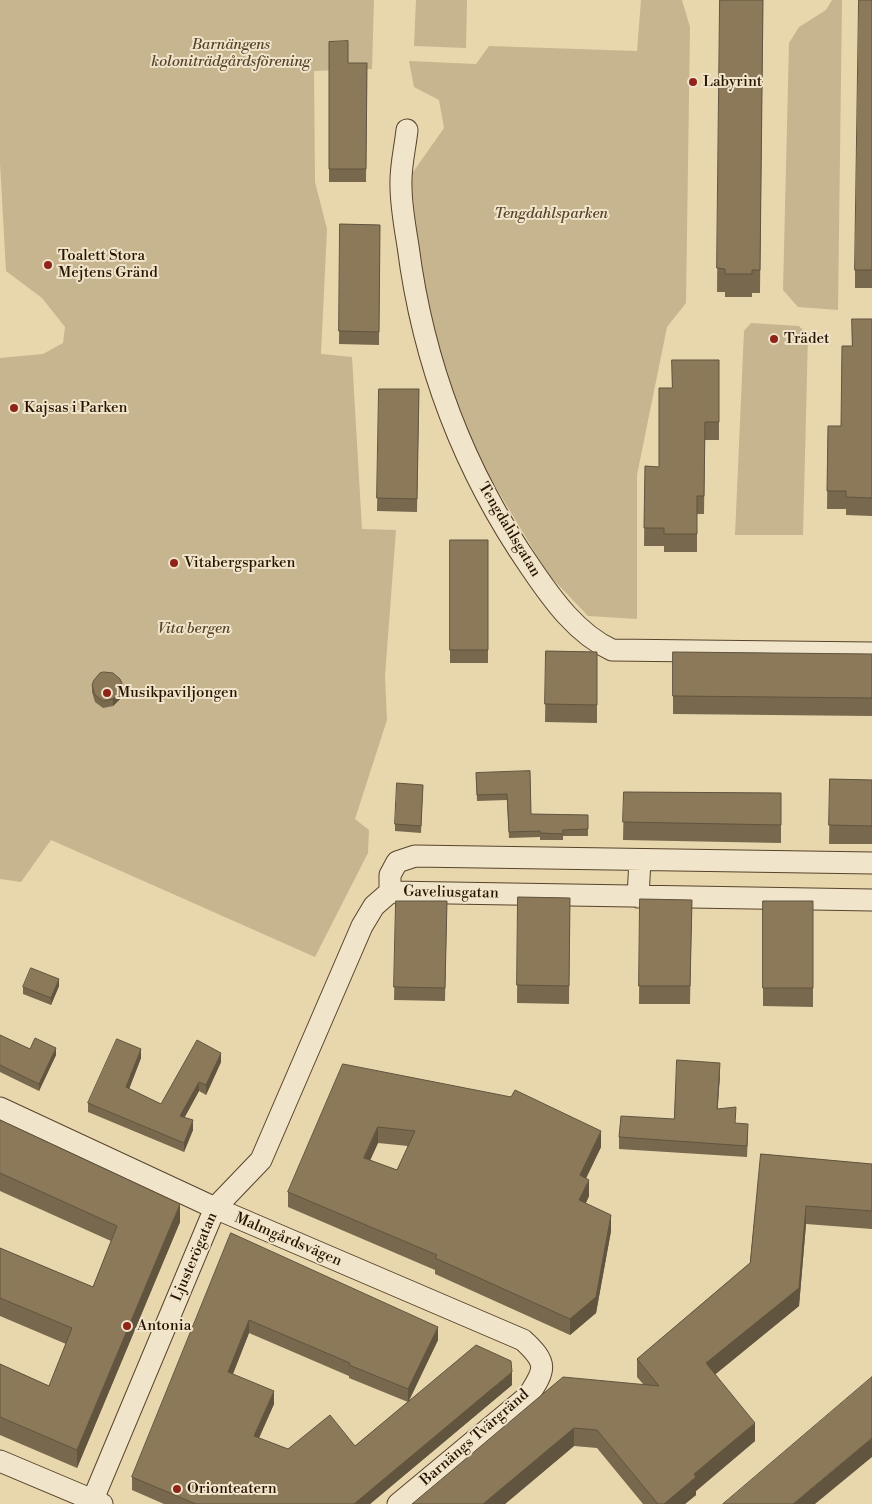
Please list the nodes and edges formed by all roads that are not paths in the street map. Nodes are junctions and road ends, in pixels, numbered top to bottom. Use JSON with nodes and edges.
{"nodes":[{"id":1,"x":407,"y":130,"type":"dead end"},
{"id":2,"x":872,"y":653,"type":"edge"},
{"id":3,"x":640,"y":860,"type":"junction"},
{"id":4,"x":872,"y":863,"type":"edge"},
{"id":5,"x":390,"y":892,"type":"junction"},
{"id":6,"x":638,"y":897,"type":"junction"},
{"id":7,"x":872,"y":900,"type":"edge"},
{"id":8,"x":0,"y":1108,"type":"edge"},
{"id":9,"x":215,"y":1208,"type":"junction"},
{"id":10,"x":542,"y":1364,"type":"joint"},
{"id":11,"x":0,"y":1461,"type":"edge"},
{"id":12,"x":95,"y":1503,"type":"edge"},
{"id":13,"x":398,"y":1504,"type":"edge"}],
"edges":[{"from":1,"to":2,"type":"street","name":"Tengdahlsgatan"},
{"from":3,"to":4,"type":"street","name":"Gaveliusgatan"},
{"from":3,"to":5,"type":"street","name":"Gaveliusgatan"},
{"from":3,"to":6,"type":"street"},
{"from":5,"to":6,"type":"street","name":"Gaveliusgatan"},
{"from":5,"to":9,"type":"street","name":"Ljusterögatan"},
{"from":6,"to":7,"type":"street","name":"Gaveliusgatan"},
{"from":8,"to":9,"type":"street","name":"Malmgårdsvägen"},
{"from":9,"to":10,"type":"street","name":"Malmgårdsvägen"},
{"from":9,"to":12,"type":"street","name":"Ljusterögatan"},
{"from":10,"to":13,"type":"street","name":"Barnängs Tvärgränd"},
{"from":11,"to":12,"type":"street"}]}
